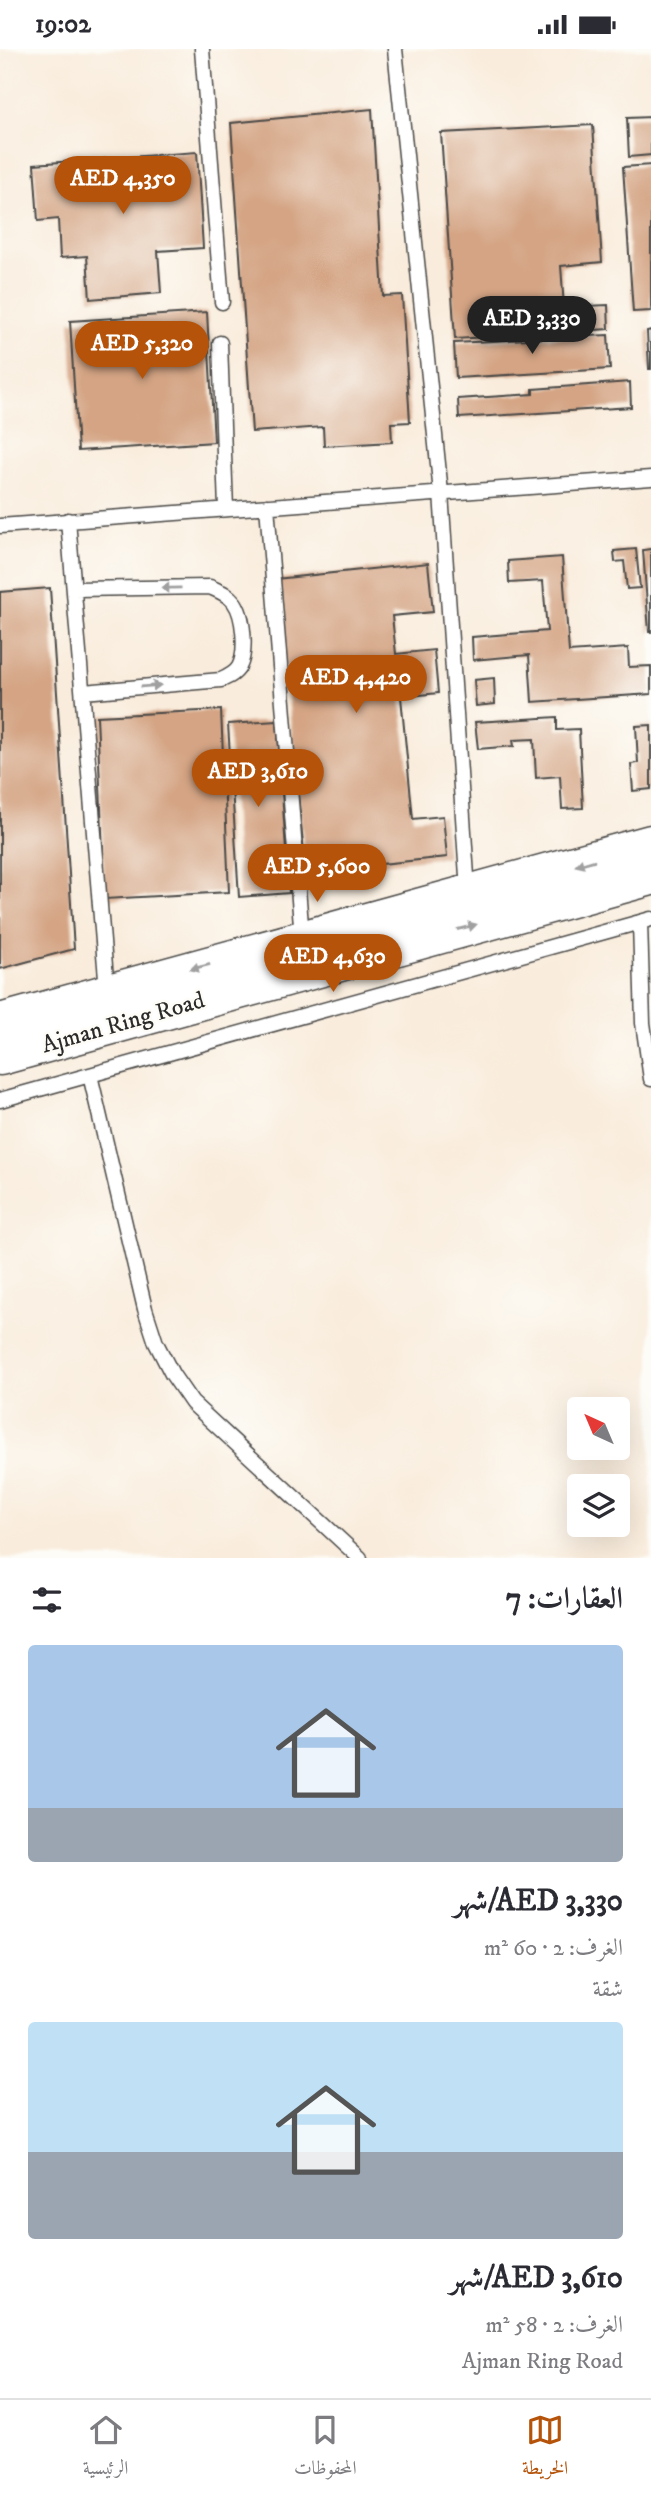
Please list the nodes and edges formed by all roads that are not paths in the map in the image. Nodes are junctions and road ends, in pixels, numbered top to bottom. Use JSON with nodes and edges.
{"nodes":[{"id":1,"x":202,"y":49,"type":"edge"},
{"id":2,"x":395,"y":49,"type":"edge"},
{"id":3,"x":222,"y":302,"type":"dead end"},
{"id":4,"x":220,"y":343,"type":"dead end"},
{"id":5,"x":651,"y":478,"type":"edge"},
{"id":6,"x":441,"y":493,"type":"junction"},
{"id":7,"x":267,"y":506,"type":"junction"},
{"id":8,"x":226,"y":509,"type":"junction"},
{"id":9,"x":68,"y":520,"type":"junction"},
{"id":10,"x":0,"y":526,"type":"edge"},
{"id":11,"x":74,"y":589,"type":"junction"},
{"id":12,"x":83,"y":692,"type":"junction"},
{"id":13,"x":651,"y":844,"type":"edge"},
{"id":14,"x":651,"y":876,"type":"edge"},
{"id":15,"x":469,"y":895,"type":"junction"},
{"id":16,"x":646,"y":921,"type":"edge"},
{"id":17,"x":302,"y":939,"type":"junction"},
{"id":18,"x":108,"y":993,"type":"junction"},
{"id":19,"x":0,"y":1023,"type":"edge"},
{"id":20,"x":0,"y":1056,"type":"edge"},
{"id":21,"x":90,"y":1075,"type":"junction"},
{"id":22,"x":651,"y":1079,"type":"edge"},
{"id":23,"x":0,"y":1100,"type":"edge"},
{"id":24,"x":360,"y":1558,"type":"edge"}],
"edges":[{"from":1,"to":3,"type":"lane"},
{"from":2,"to":6,"type":"lane"},
{"from":4,"to":8,"type":"lane"},
{"from":5,"to":6,"type":"lane"},
{"from":6,"to":7,"type":"lane"},
{"from":6,"to":15,"type":"lane"},
{"from":7,"to":8,"type":"lane"},
{"from":7,"to":17,"type":"lane"},
{"from":8,"to":9,"type":"lane"},
{"from":9,"to":10,"type":"lane"},
{"from":9,"to":11,"type":"lane"},
{"from":11,"to":12,"type":"lane"},
{"from":12,"to":11,"type":"lane","one_way":true},
{"from":12,"to":18,"type":"lane"},
{"from":13,"to":15,"type":"main road","name":"Ajman Ring Road","one_way":true},
{"from":20,"to":14,"type":"main road","name":"Ajman Ring Road","one_way":true},
{"from":15,"to":17,"type":"main road","name":"Ajman Ring Road"},
{"from":16,"to":21,"type":"lane"},
{"from":16,"to":22,"type":"lane"},
{"from":17,"to":18,"type":"main road","name":"Ajman Ring Road","one_way":true},
{"from":18,"to":19,"type":"main road","name":"Ajman Ring Road"},
{"from":21,"to":23,"type":"lane"},
{"from":21,"to":24,"type":"lane"}]}
